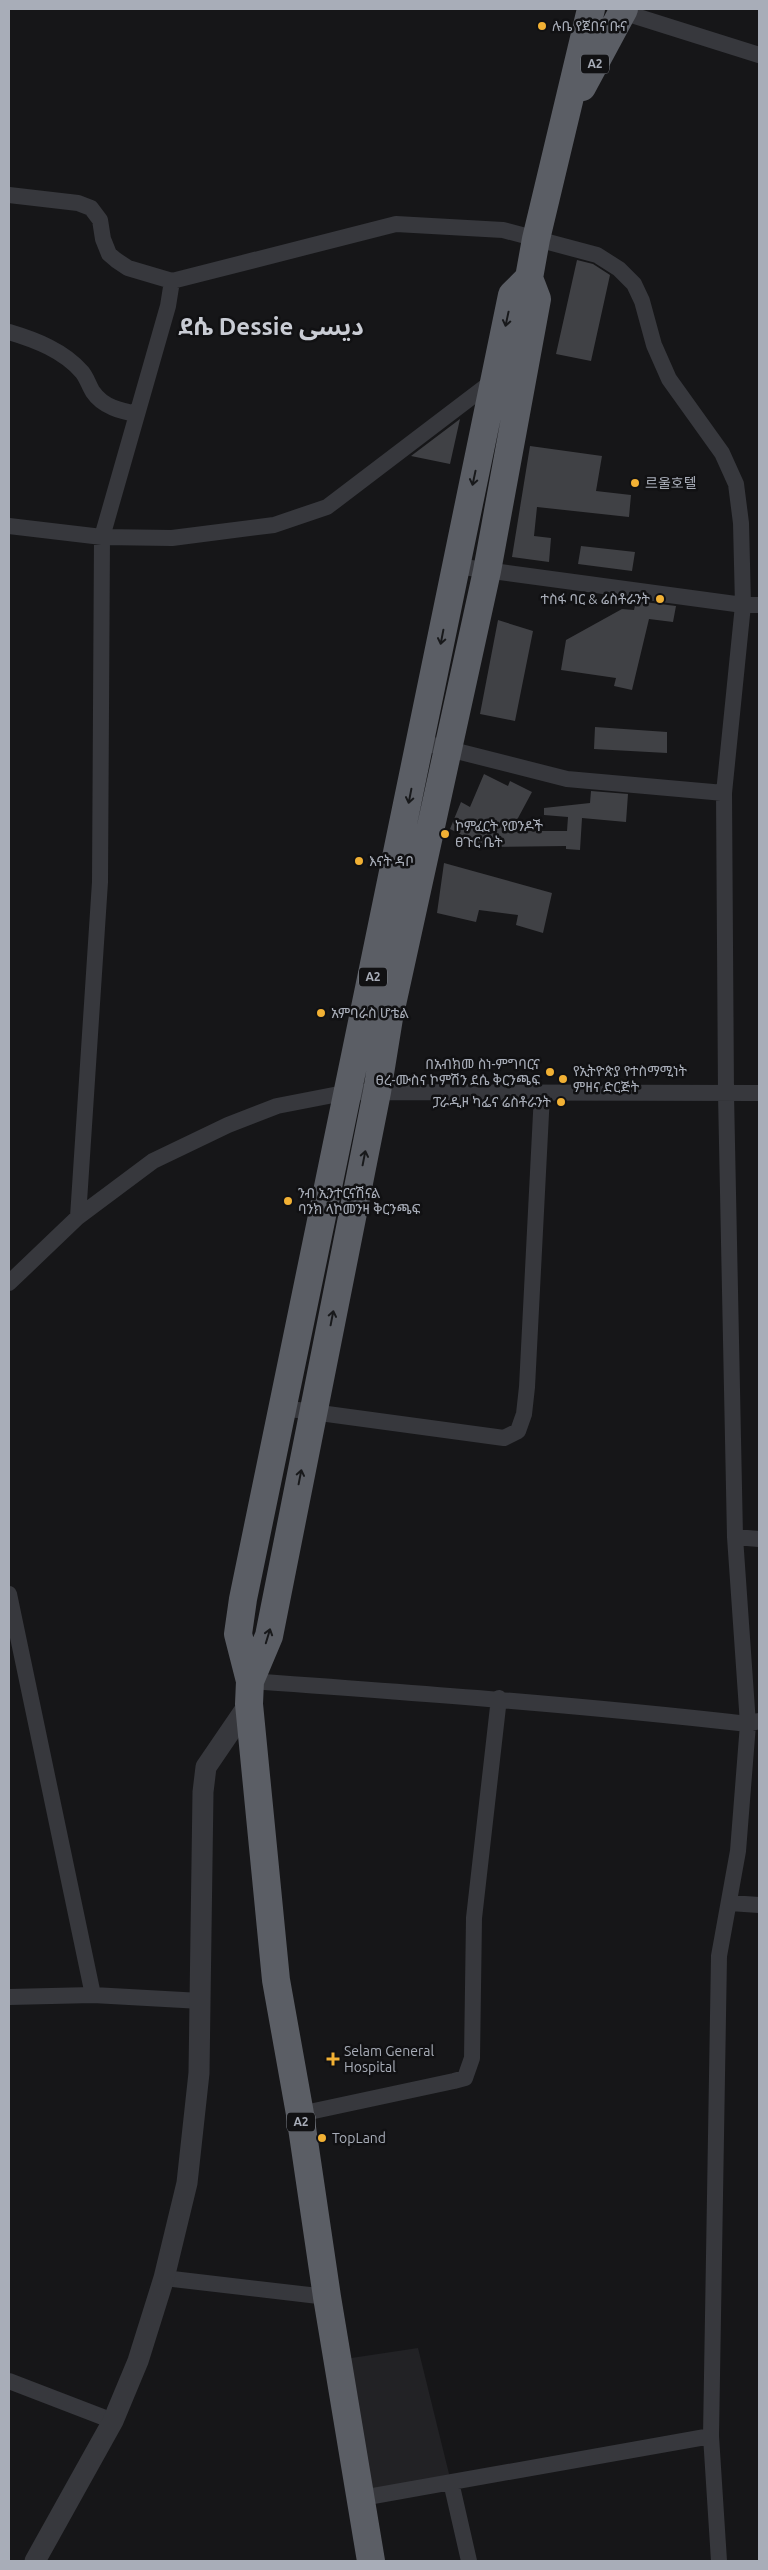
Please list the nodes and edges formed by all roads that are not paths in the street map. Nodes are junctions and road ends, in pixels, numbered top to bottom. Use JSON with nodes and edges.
{"nodes":[{"id":1,"x":591,"y":9,"type":"edge"},
{"id":2,"x":620,"y":10,"type":"edge"},
{"id":3,"x":759,"y":55,"type":"edge"},
{"id":4,"x":561,"y":131,"type":"junction"},
{"id":5,"x":9,"y":194,"type":"edge"},
{"id":6,"x":536,"y":239,"type":"junction"},
{"id":7,"x":530,"y":278,"type":"junction"},
{"id":8,"x":172,"y":281,"type":"junction"},
{"id":9,"x":9,"y":332,"type":"edge"},
{"id":10,"x":494,"y":380,"type":"junction"},
{"id":11,"x":522,"y":383,"type":"junction"},
{"id":12,"x":137,"y":414,"type":"junction"},
{"id":13,"x":9,"y":526,"type":"edge"},
{"id":14,"x":102,"y":537,"type":"junction"},
{"id":15,"x":456,"y":566,"type":"junction"},
{"id":16,"x":487,"y":571,"type":"junction"},
{"id":17,"x":751,"y":605,"type":"edge"},
{"id":18,"x":421,"y":742,"type":"junction"},
{"id":19,"x":448,"y":749,"type":"junction"},
{"id":20,"x":724,"y":793,"type":"junction"},
{"id":21,"x":399,"y":851,"type":"junction"},
{"id":22,"x":426,"y":857,"type":"junction"},
{"id":23,"x":349,"y":1092,"type":"junction"},
{"id":24,"x":377,"y":1092,"type":"junction"},
{"id":25,"x":759,"y":1093,"type":"edge"},
{"id":26,"x":542,"y":1094,"type":"junction"},
{"id":27,"x":726,"y":1094,"type":"junction"},
{"id":28,"x":78,"y":1218,"type":"junction"},
{"id":29,"x":9,"y":1283,"type":"edge"},
{"id":30,"x":283,"y":1408,"type":"junction"},
{"id":31,"x":313,"y":1411,"type":"junction"},
{"id":32,"x":735,"y":1538,"type":"junction"},
{"id":33,"x":759,"y":1539,"type":"edge"},
{"id":34,"x":9,"y":1594,"type":"edge"},
{"id":35,"x":249,"y":1693,"type":"junction"},
{"id":36,"x":499,"y":1698,"type":"junction"},
{"id":37,"x":753,"y":1723,"type":"edge"},
{"id":38,"x":730,"y":1903,"type":"junction"},
{"id":39,"x":759,"y":1905,"type":"edge"},
{"id":40,"x":93,"y":1995,"type":"junction"},
{"id":41,"x":9,"y":1997,"type":"edge"},
{"id":42,"x":201,"y":2001,"type":"junction"},
{"id":43,"x":300,"y":2114,"type":"junction"},
{"id":44,"x":164,"y":2278,"type":"junction"},
{"id":45,"x":327,"y":2297,"type":"junction"},
{"id":46,"x":9,"y":2381,"type":"edge"},
{"id":47,"x":113,"y":2421,"type":"junction"},
{"id":48,"x":711,"y":2436,"type":"junction"},
{"id":49,"x":450,"y":2482,"type":"junction"},
{"id":50,"x":362,"y":2498,"type":"junction"},
{"id":51,"x":35,"y":2561,"type":"edge"},
{"id":52,"x":371,"y":2561,"type":"edge"},
{"id":53,"x":469,"y":2561,"type":"edge"},
{"id":54,"x":719,"y":2561,"type":"edge"}],
"edges":[{"from":1,"to":4,"type":"highway","number":"A2"},
{"from":2,"to":3,"type":"street"},
{"from":2,"to":4,"type":"highway","number":"A2"},
{"from":4,"to":6,"type":"highway","number":"A2"},
{"from":5,"to":8,"type":"street"},
{"from":6,"to":7,"type":"highway","number":"A2"},
{"from":6,"to":8,"type":"street"},
{"from":6,"to":17,"type":"street"},
{"from":7,"to":10,"type":"highway","number":"A2","one_way":true},
{"from":7,"to":11,"type":"highway","number":"A2"},
{"from":8,"to":12,"type":"street"},
{"from":9,"to":12,"type":"street"},
{"from":10,"to":11,"type":"street"},
{"from":10,"to":14,"type":"street"},
{"from":10,"to":15,"type":"highway","number":"A2","one_way":true},
{"from":11,"to":16,"type":"highway","number":"A2"},
{"from":12,"to":14,"type":"street"},
{"from":13,"to":14,"type":"street"},
{"from":14,"to":28,"type":"street"},
{"from":15,"to":16,"type":"street"},
{"from":15,"to":18,"type":"highway","number":"A2","one_way":true},
{"from":16,"to":17,"type":"street"},
{"from":16,"to":19,"type":"highway","number":"A2"},
{"from":17,"to":20,"type":"street"},
{"from":18,"to":19,"type":"street"},
{"from":18,"to":21,"type":"highway","number":"A2","one_way":true},
{"from":19,"to":20,"type":"street"},
{"from":19,"to":22,"type":"highway","number":"A2"},
{"from":20,"to":27,"type":"street"},
{"from":21,"to":22,"type":"highway"},
{"from":21,"to":23,"type":"highway","number":"A2"},
{"from":22,"to":24,"type":"highway","number":"A2"},
{"from":23,"to":24,"type":"street"},
{"from":23,"to":28,"type":"street"},
{"from":23,"to":30,"type":"highway","number":"A2"},
{"from":24,"to":26,"type":"street"},
{"from":31,"to":24,"type":"highway","number":"A2","one_way":true},
{"from":25,"to":27,"type":"street"},
{"from":26,"to":27,"type":"street"},
{"from":26,"to":31,"type":"street"},
{"from":27,"to":32,"type":"street"},
{"from":28,"to":29,"type":"street"},
{"from":30,"to":31,"type":"street"},
{"from":30,"to":35,"type":"highway","number":"A2"},
{"from":35,"to":31,"type":"highway","number":"A2","one_way":true},
{"from":32,"to":33,"type":"street"},
{"from":32,"to":37,"type":"street"},
{"from":34,"to":40,"type":"street"},
{"from":35,"to":36,"type":"street"},
{"from":35,"to":42,"type":"street"},
{"from":35,"to":43,"type":"highway","number":"A2"},
{"from":36,"to":37,"type":"street"},
{"from":36,"to":43,"type":"street"},
{"from":37,"to":38,"type":"street"},
{"from":38,"to":39,"type":"street"},
{"from":38,"to":48,"type":"street"},
{"from":40,"to":41,"type":"street"},
{"from":40,"to":42,"type":"street"},
{"from":42,"to":44,"type":"street"},
{"from":43,"to":45,"type":"highway","number":"A2"},
{"from":44,"to":45,"type":"street"},
{"from":44,"to":47,"type":"street"},
{"from":45,"to":50,"type":"highway","number":"A2"},
{"from":46,"to":47,"type":"street"},
{"from":47,"to":51,"type":"street"},
{"from":48,"to":49,"type":"street"},
{"from":48,"to":54,"type":"street"},
{"from":49,"to":50,"type":"street"},
{"from":49,"to":53,"type":"street"},
{"from":50,"to":52,"type":"highway","number":"A2"}]}
